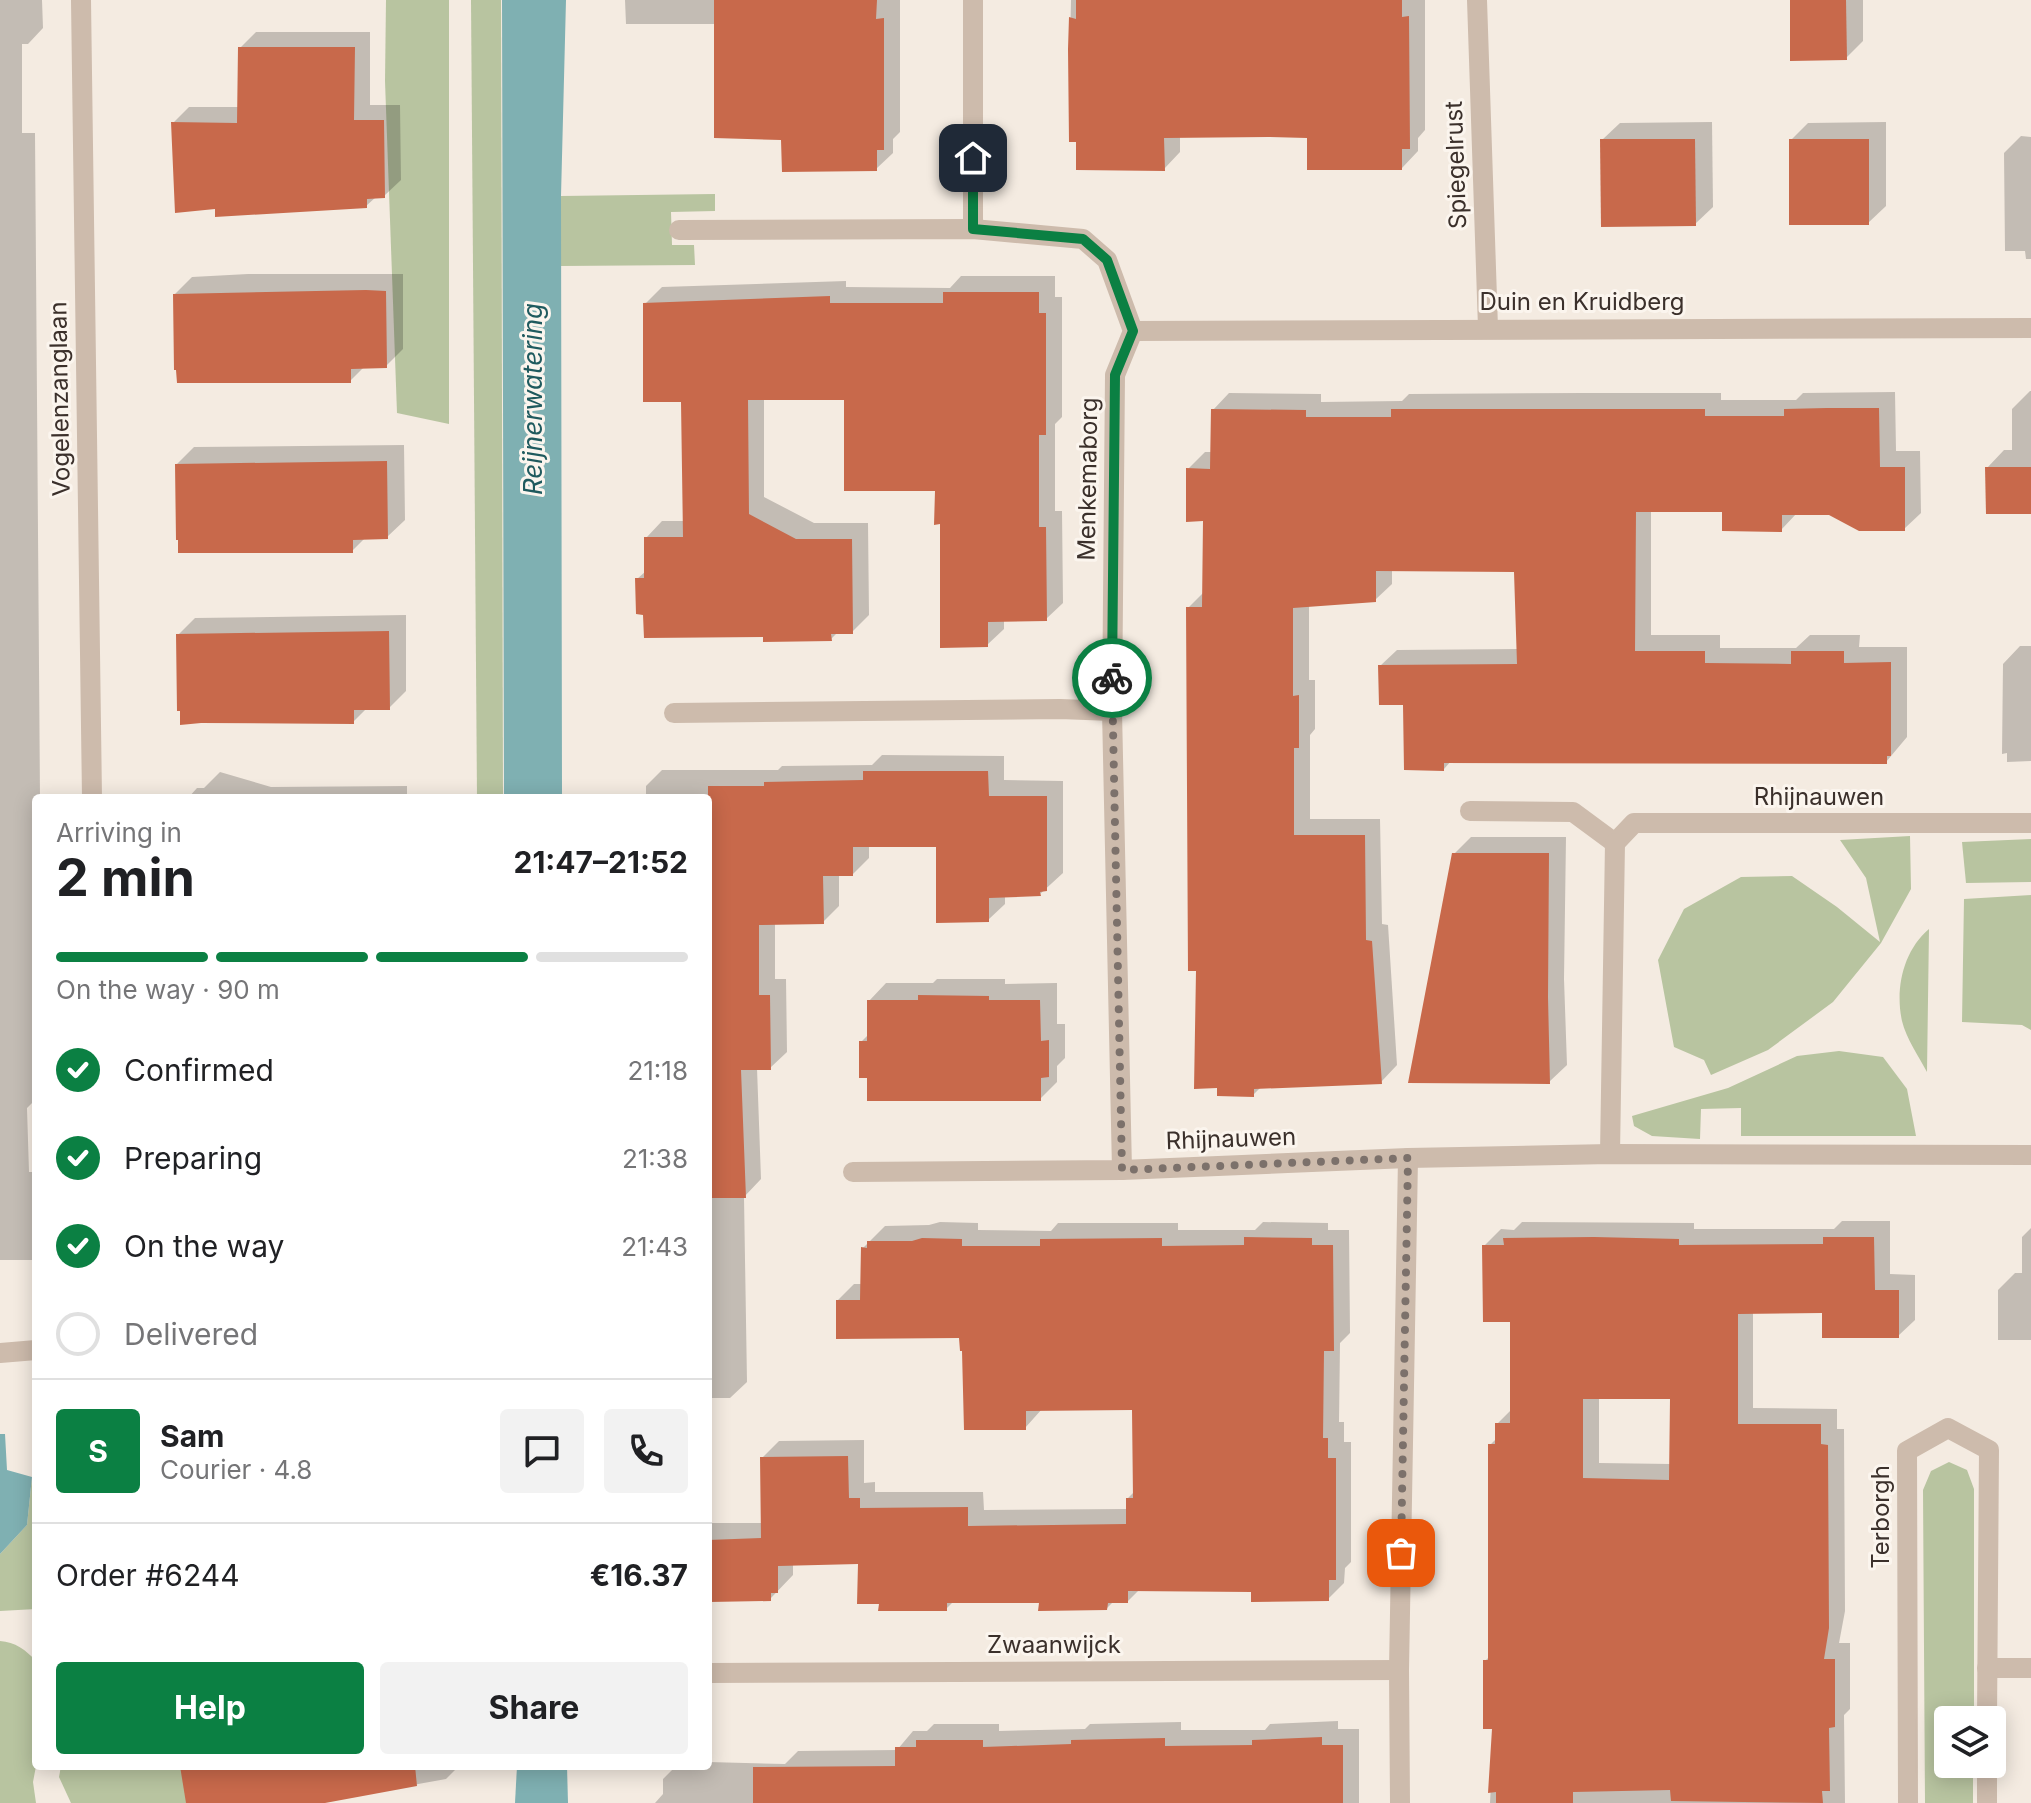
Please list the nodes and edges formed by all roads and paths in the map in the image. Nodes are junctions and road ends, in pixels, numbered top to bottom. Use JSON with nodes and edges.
{"nodes":[{"id":1,"x":81,"y":0,"type":"edge"},
{"id":2,"x":973,"y":0,"type":"edge"},
{"id":3,"x":1477,"y":0,"type":"edge"},
{"id":4,"x":973,"y":229,"type":"junction"},
{"id":5,"x":679,"y":230,"type":"dead end"},
{"id":6,"x":1488,"y":328,"type":"junction"},
{"id":7,"x":2031,"y":328,"type":"edge"},
{"id":8,"x":1133,"y":331,"type":"junction"},
{"id":9,"x":1112,"y":711,"type":"junction"},
{"id":10,"x":674,"y":713,"type":"dead end"},
{"id":11,"x":92,"y":794,"type":"edge"},
{"id":12,"x":1470,"y":811,"type":"dead end"},
{"id":13,"x":2031,"y":823,"type":"edge"},
{"id":14,"x":1615,"y":843,"type":"junction"},
{"id":15,"x":1610,"y":1154,"type":"junction"},
{"id":16,"x":2031,"y":1155,"type":"edge"},
{"id":17,"x":1408,"y":1158,"type":"junction"},
{"id":18,"x":1122,"y":1170,"type":"junction"},
{"id":19,"x":853,"y":1172,"type":"dead end"},
{"id":20,"x":32,"y":1350,"type":"edge"},
{"id":21,"x":0,"y":1353,"type":"edge"},
{"id":22,"x":1987,"y":1668,"type":"junction"},
{"id":23,"x":2031,"y":1668,"type":"edge"},
{"id":24,"x":1399,"y":1670,"type":"junction"},
{"id":25,"x":712,"y":1673,"type":"edge"},
{"id":26,"x":1987,"y":1706,"type":"edge"},
{"id":27,"x":1987,"y":1778,"type":"edge"},
{"id":28,"x":1400,"y":1803,"type":"edge"},
{"id":29,"x":1908,"y":1803,"type":"edge"},
{"id":30,"x":1987,"y":1803,"type":"edge"}],
"edges":[{"from":1,"to":11,"type":"street","name":"Vogelenzanglaan"},
{"from":2,"to":4,"type":"street"},
{"from":3,"to":6,"type":"street","name":"Spiegelrust"},
{"from":4,"to":5,"type":"street"},
{"from":4,"to":8,"type":"street"},
{"from":6,"to":7,"type":"street","name":"Duin en Kruidberg"},
{"from":6,"to":8,"type":"street","name":"Duin en Kruidberg"},
{"from":8,"to":9,"type":"street","name":"Menkemaborg"},
{"from":9,"to":10,"type":"street"},
{"from":9,"to":18,"type":"street","name":"Menkemaborg"},
{"from":12,"to":14,"type":"street"},
{"from":13,"to":14,"type":"street","name":"Rhijnauwen"},
{"from":14,"to":15,"type":"street"},
{"from":15,"to":16,"type":"street","name":"Rhijnauwen"},
{"from":15,"to":17,"type":"street","name":"Rhijnauwen"},
{"from":17,"to":18,"type":"street","name":"Rhijnauwen"},
{"from":17,"to":24,"type":"street"},
{"from":18,"to":19,"type":"street","name":"Rhijnauwen"},
{"from":20,"to":21,"type":"street"},
{"from":22,"to":23,"type":"street"},
{"from":22,"to":26,"type":"street","name":"Terborgh"},
{"from":22,"to":29,"type":"street","name":"Terborgh"},
{"from":24,"to":25,"type":"street","name":"Zwaanwijck"},
{"from":24,"to":28,"type":"street"},
{"from":27,"to":30,"type":"street"}]}
